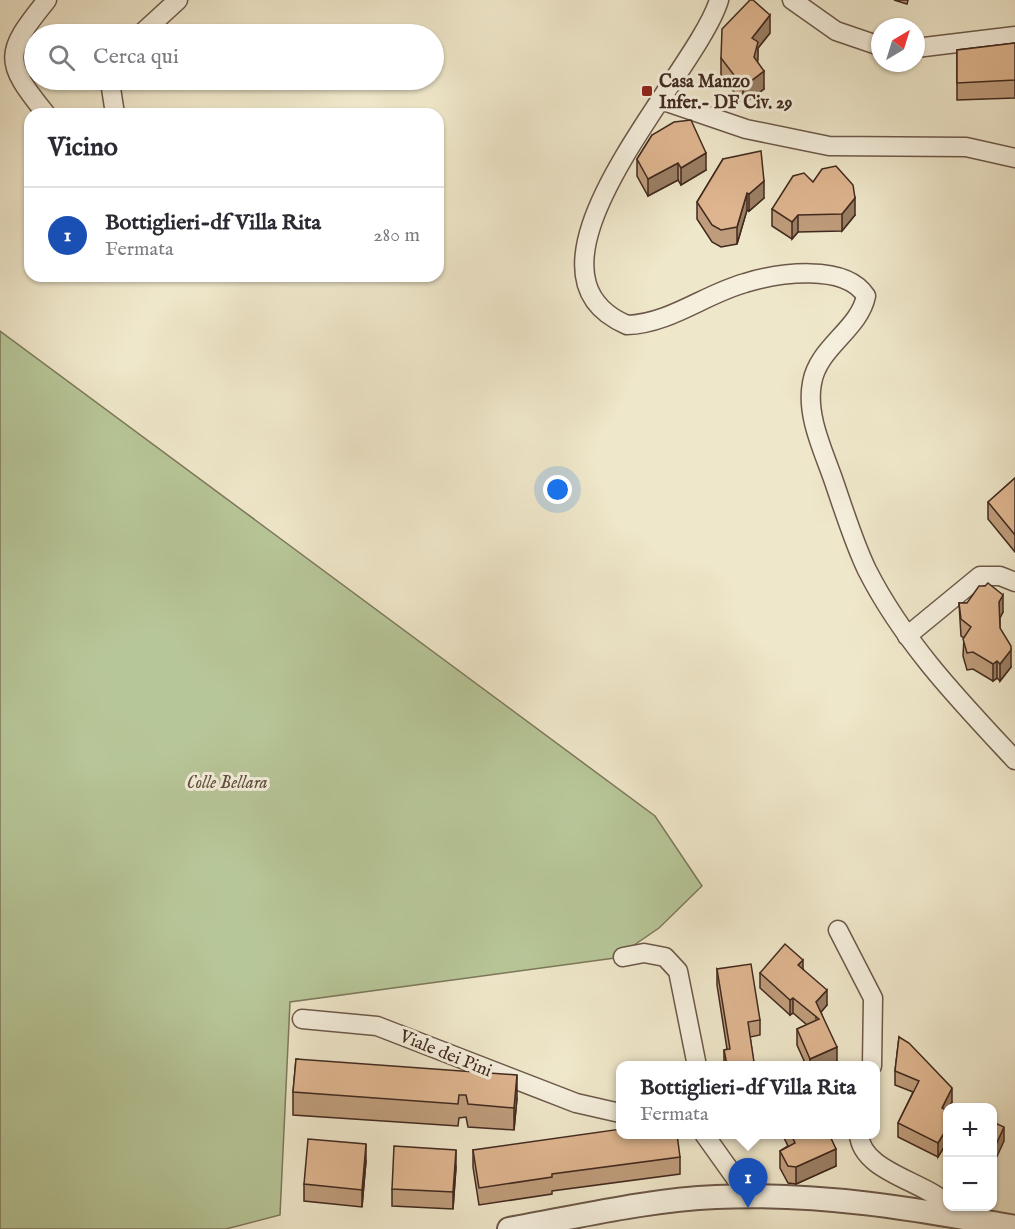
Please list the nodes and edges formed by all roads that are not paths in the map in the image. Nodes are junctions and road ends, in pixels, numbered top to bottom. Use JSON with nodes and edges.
{"nodes":[{"id":1,"x":47,"y":0,"type":"edge"},
{"id":2,"x":178,"y":0,"type":"edge"},
{"id":3,"x":718,"y":0,"type":"edge"},
{"id":4,"x":792,"y":0,"type":"edge"},
{"id":5,"x":29,"y":24,"type":"edge"},
{"id":6,"x":152,"y":24,"type":"edge"},
{"id":7,"x":24,"y":30,"type":"edge"},
{"id":8,"x":1015,"y":36,"type":"edge"},
{"id":9,"x":871,"y":43,"type":"edge"},
{"id":10,"x":925,"y":47,"type":"edge"},
{"id":11,"x":24,"y":87,"type":"edge"},
{"id":12,"x":27,"y":90,"type":"edge"},
{"id":13,"x":113,"y":90,"type":"edge"},
{"id":14,"x":661,"y":100,"type":"junction"},
{"id":15,"x":41,"y":108,"type":"edge"},
{"id":16,"x":115,"y":108,"type":"edge"},
{"id":17,"x":1015,"y":158,"type":"edge"},
{"id":18,"x":1015,"y":582,"type":"edge"},
{"id":19,"x":907,"y":636,"type":"junction"},
{"id":20,"x":1015,"y":760,"type":"edge"},
{"id":21,"x":838,"y":930,"type":"dead end"},
{"id":22,"x":624,"y":957,"type":"dead end"},
{"id":23,"x":302,"y":1019,"type":"dead end"},
{"id":24,"x":696,"y":1061,"type":"edge"},
{"id":25,"x":872,"y":1061,"type":"edge"},
{"id":26,"x":616,"y":1112,"type":"edge"},
{"id":27,"x":707,"y":1139,"type":"edge"},
{"id":28,"x":861,"y":1139,"type":"edge"},
{"id":29,"x":748,"y":1197,"type":"junction"},
{"id":30,"x":943,"y":1200,"type":"edge"},
{"id":31,"x":943,"y":1208,"type":"edge"},
{"id":32,"x":959,"y":1211,"type":"edge"},
{"id":33,"x":1015,"y":1227,"type":"edge"},
{"id":34,"x":509,"y":1229,"type":"edge"}],
"edges":[{"from":1,"to":5,"type":"street"},
{"from":2,"to":6,"type":"street"},
{"from":3,"to":14,"type":"street"},
{"from":4,"to":9,"type":"street"},
{"from":7,"to":11,"type":"street"},
{"from":8,"to":10,"type":"street"},
{"from":12,"to":15,"type":"street"},
{"from":13,"to":16,"type":"street"},
{"from":14,"to":17,"type":"street"},
{"from":14,"to":19,"type":"street"},
{"from":18,"to":19,"type":"street"},
{"from":19,"to":20,"type":"street"},
{"from":21,"to":25,"type":"street"},
{"from":22,"to":24,"type":"street"},
{"from":23,"to":26,"type":"street","name":"Viale dei Pini"},
{"from":27,"to":29,"type":"street"},
{"from":28,"to":30,"type":"street"},
{"from":29,"to":31,"type":"street"},
{"from":29,"to":34,"type":"street"},
{"from":32,"to":33,"type":"street"}]}
